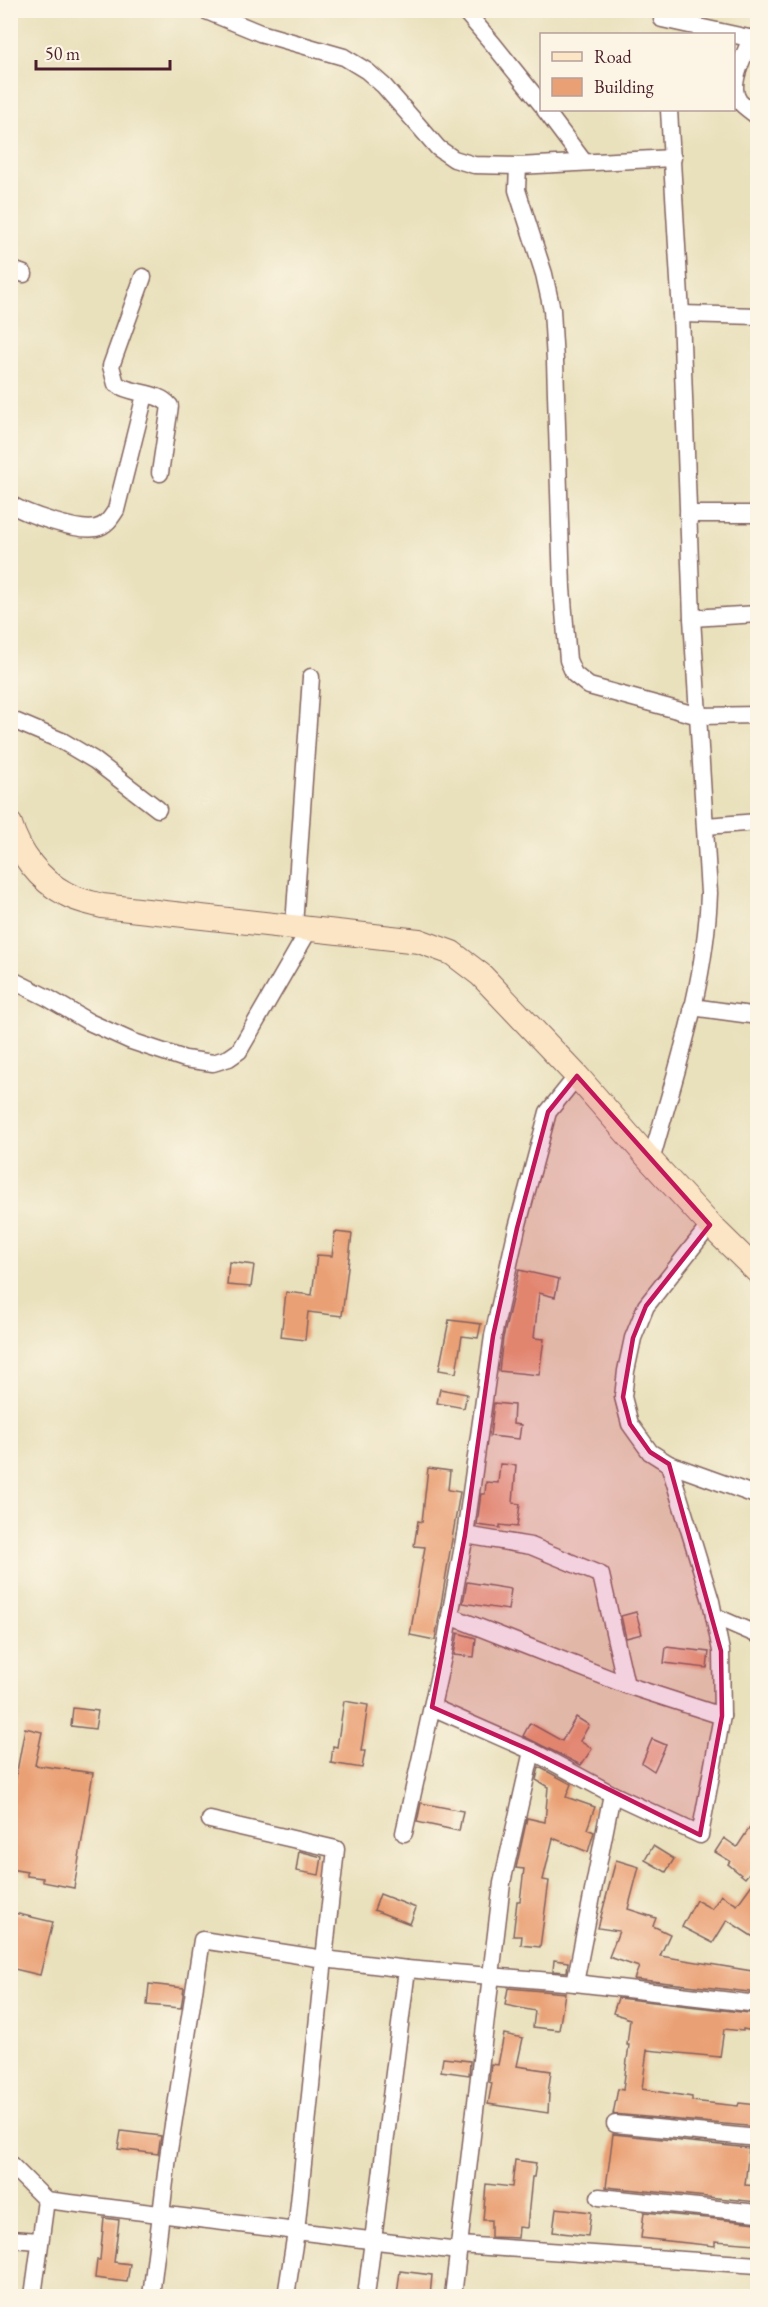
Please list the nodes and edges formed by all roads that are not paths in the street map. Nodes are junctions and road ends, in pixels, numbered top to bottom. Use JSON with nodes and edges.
{"nodes":[{"id":1,"x":204,"y":10,"type":"edge"},
{"id":2,"x":464,"y":10,"type":"edge"},
{"id":3,"x":662,"y":21,"type":"edge"},
{"id":4,"x":723,"y":33,"type":"edge"},
{"id":5,"x":735,"y":35,"type":"edge"},
{"id":6,"x":754,"y":39,"type":"edge"},
{"id":7,"x":735,"y":83,"type":"edge"},
{"id":8,"x":735,"y":94,"type":"edge"},
{"id":9,"x":540,"y":102,"type":"edge"},
{"id":10,"x":546,"y":111,"type":"edge"},
{"id":11,"x":669,"y":111,"type":"edge"},
{"id":12,"x":758,"y":117,"type":"edge"},
{"id":13,"x":673,"y":158,"type":"junction"},
{"id":14,"x":584,"y":162,"type":"junction"},
{"id":15,"x":518,"y":166,"type":"junction"},
{"id":16,"x":143,"y":277,"type":"dead end"},
{"id":17,"x":681,"y":314,"type":"junction"},
{"id":18,"x":758,"y":316,"type":"edge"},
{"id":19,"x":145,"y":395,"type":"junction"},
{"id":20,"x":160,"y":473,"type":"dead end"},
{"id":21,"x":10,"y":504,"type":"edge"},
{"id":22,"x":688,"y":514,"type":"junction"},
{"id":23,"x":758,"y":514,"type":"edge"},
{"id":24,"x":758,"y":614,"type":"edge"},
{"id":25,"x":692,"y":618,"type":"junction"},
{"id":26,"x":311,"y":677,"type":"dead end"},
{"id":27,"x":758,"y":715,"type":"edge"},
{"id":28,"x":699,"y":717,"type":"junction"},
{"id":29,"x":10,"y":719,"type":"edge"},
{"id":30,"x":158,"y":809,"type":"dead end"},
{"id":31,"x":758,"y":822,"type":"edge"},
{"id":32,"x":10,"y":824,"type":"edge"},
{"id":33,"x":706,"y":826,"type":"junction"},
{"id":34,"x":302,"y":927,"type":"junction"},
{"id":35,"x":10,"y":979,"type":"edge"},
{"id":36,"x":692,"y":1007,"type":"junction"},
{"id":37,"x":758,"y":1016,"type":"edge"},
{"id":38,"x":577,"y":1076,"type":"junction"},
{"id":39,"x":651,"y":1161,"type":"junction"},
{"id":40,"x":710,"y":1225,"type":"junction"},
{"id":41,"x":758,"y":1272,"type":"edge"},
{"id":42,"x":669,"y":1464,"type":"junction"},
{"id":43,"x":758,"y":1496,"type":"edge"},
{"id":44,"x":465,"y":1535,"type":"junction"},
{"id":45,"x":450,"y":1616,"type":"junction"},
{"id":46,"x":714,"y":1616,"type":"junction"},
{"id":47,"x":758,"y":1635,"type":"edge"},
{"id":48,"x":626,"y":1685,"type":"junction"},
{"id":49,"x":432,"y":1707,"type":"junction"},
{"id":50,"x":722,"y":1716,"type":"junction"},
{"id":51,"x":532,"y":1751,"type":"junction"},
{"id":52,"x":612,"y":1794,"type":"junction"},
{"id":53,"x":210,"y":1820,"type":"dead end"},
{"id":54,"x":404,"y":1833,"type":"dead end"},
{"id":55,"x":324,"y":1959,"type":"junction"},
{"id":56,"x":407,"y":1969,"type":"junction"},
{"id":57,"x":492,"y":1975,"type":"junction"},
{"id":58,"x":575,"y":1983,"type":"junction"},
{"id":59,"x":758,"y":2004,"type":"edge"},
{"id":60,"x":615,"y":2124,"type":"dead end"},
{"id":61,"x":758,"y":2138,"type":"edge"},
{"id":62,"x":10,"y":2164,"type":"edge"},
{"id":63,"x":599,"y":2197,"type":"dead end"},
{"id":64,"x":46,"y":2200,"type":"junction"},
{"id":65,"x":161,"y":2213,"type":"junction"},
{"id":66,"x":758,"y":2213,"type":"edge"},
{"id":67,"x":296,"y":2232,"type":"junction"},
{"id":68,"x":10,"y":2239,"type":"edge"},
{"id":69,"x":40,"y":2241,"type":"junction"},
{"id":70,"x":372,"y":2241,"type":"junction"},
{"id":71,"x":458,"y":2248,"type":"junction"},
{"id":72,"x":758,"y":2265,"type":"edge"},
{"id":73,"x":33,"y":2296,"type":"edge"},
{"id":74,"x":151,"y":2296,"type":"edge"},
{"id":75,"x":286,"y":2296,"type":"edge"},
{"id":76,"x":366,"y":2296,"type":"edge"},
{"id":77,"x":453,"y":2296,"type":"edge"}],
"edges":[{"from":1,"to":15,"type":"street"},
{"from":2,"to":9,"type":"street"},
{"from":3,"to":4,"type":"street"},
{"from":5,"to":6,"type":"street"},
{"from":6,"to":7,"type":"street"},
{"from":8,"to":12,"type":"street"},
{"from":10,"to":14,"type":"street"},
{"from":11,"to":13,"type":"street"},
{"from":13,"to":14,"type":"street"},
{"from":13,"to":17,"type":"street"},
{"from":14,"to":15,"type":"street"},
{"from":15,"to":28,"type":"street"},
{"from":16,"to":19,"type":"street"},
{"from":17,"to":18,"type":"street"},
{"from":17,"to":22,"type":"street"},
{"from":19,"to":20,"type":"street"},
{"from":19,"to":21,"type":"street"},
{"from":22,"to":23,"type":"street"},
{"from":22,"to":25,"type":"street"},
{"from":24,"to":25,"type":"street"},
{"from":25,"to":28,"type":"street"},
{"from":26,"to":34,"type":"street"},
{"from":27,"to":28,"type":"street"},
{"from":28,"to":33,"type":"street"},
{"from":29,"to":30,"type":"street"},
{"from":31,"to":33,"type":"street"},
{"from":32,"to":34,"type":"street"},
{"from":33,"to":36,"type":"street"},
{"from":34,"to":35,"type":"street"},
{"from":34,"to":38,"type":"street"},
{"from":36,"to":37,"type":"street"},
{"from":36,"to":39,"type":"street"},
{"from":38,"to":39,"type":"street"},
{"from":38,"to":44,"type":"street"},
{"from":39,"to":40,"type":"street"},
{"from":40,"to":41,"type":"street"},
{"from":40,"to":42,"type":"street"},
{"from":42,"to":43,"type":"street"},
{"from":42,"to":46,"type":"street"},
{"from":44,"to":45,"type":"street"},
{"from":44,"to":48,"type":"street"},
{"from":45,"to":48,"type":"street"},
{"from":45,"to":49,"type":"street"},
{"from":46,"to":47,"type":"street"},
{"from":46,"to":50,"type":"street"},
{"from":48,"to":50,"type":"street"},
{"from":49,"to":51,"type":"street"},
{"from":49,"to":54,"type":"street"},
{"from":50,"to":52,"type":"street"},
{"from":51,"to":52,"type":"street"},
{"from":51,"to":57,"type":"street"},
{"from":52,"to":58,"type":"street"},
{"from":53,"to":55,"type":"street"},
{"from":55,"to":56,"type":"street"},
{"from":55,"to":65,"type":"street"},
{"from":55,"to":67,"type":"street"},
{"from":56,"to":57,"type":"street"},
{"from":56,"to":70,"type":"street"},
{"from":57,"to":58,"type":"street"},
{"from":57,"to":71,"type":"street"},
{"from":58,"to":59,"type":"street"},
{"from":60,"to":61,"type":"street"},
{"from":62,"to":64,"type":"street"},
{"from":63,"to":66,"type":"street"},
{"from":64,"to":65,"type":"street"},
{"from":64,"to":69,"type":"street"},
{"from":65,"to":67,"type":"street"},
{"from":65,"to":74,"type":"street"},
{"from":67,"to":70,"type":"street"},
{"from":67,"to":75,"type":"street"},
{"from":68,"to":69,"type":"street"},
{"from":69,"to":73,"type":"street"},
{"from":70,"to":71,"type":"street"},
{"from":70,"to":76,"type":"street"},
{"from":71,"to":72,"type":"street"},
{"from":71,"to":77,"type":"street"}]}
